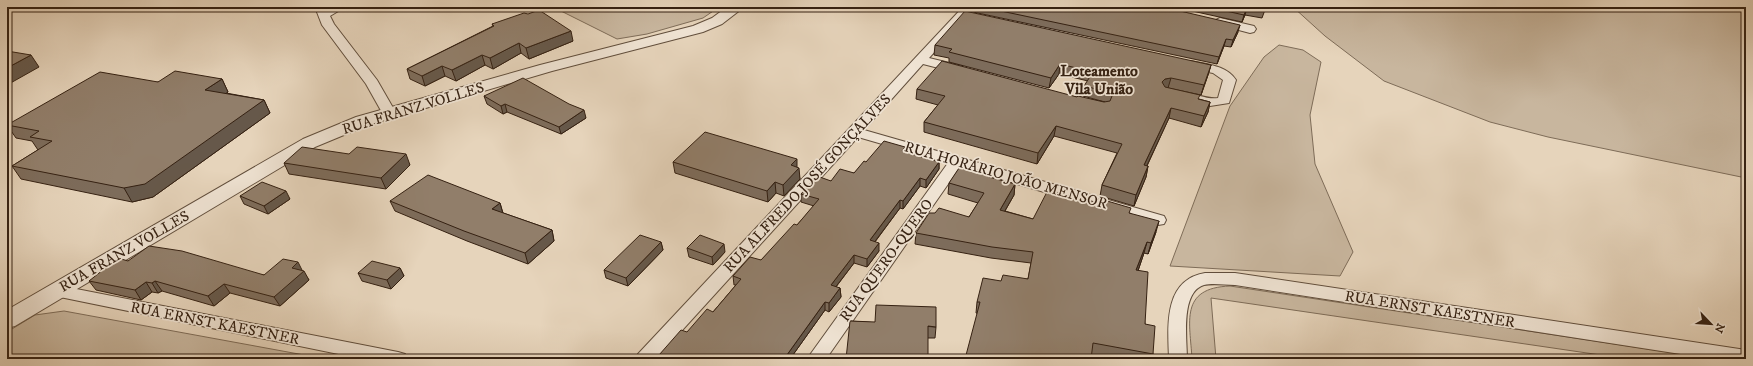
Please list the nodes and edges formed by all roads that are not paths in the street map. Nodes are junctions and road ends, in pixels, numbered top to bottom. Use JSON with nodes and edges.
{"nodes":[{"id":1,"x":339,"y":7,"type":"edge"},
{"id":2,"x":736,"y":7,"type":"edge"},
{"id":3,"x":322,"y":11,"type":"edge"},
{"id":4,"x":970,"y":13,"type":"edge"},
{"id":5,"x":1212,"y":20,"type":"edge"},
{"id":6,"x":1250,"y":29,"type":"dead end"},
{"id":7,"x":921,"y":60,"type":"junction"},
{"id":8,"x":1176,"y":62,"type":"edge"},
{"id":9,"x":974,"y":74,"type":"edge"},
{"id":10,"x":1176,"y":94,"type":"edge"},
{"id":11,"x":389,"y":113,"type":"junction"},
{"id":12,"x":854,"y":131,"type":"junction"},
{"id":13,"x":957,"y":161,"type":"junction"},
{"id":14,"x":1158,"y":220,"type":"edge"},
{"id":15,"x":56,"y":291,"type":"junction"},
{"id":16,"x":7,"y":320,"type":"edge"},
{"id":17,"x":1746,"y":356,"type":"edge"},
{"id":18,"x":398,"y":359,"type":"edge"},
{"id":19,"x":645,"y":359,"type":"edge"},
{"id":20,"x":816,"y":359,"type":"edge"},
{"id":21,"x":1178,"y":359,"type":"edge"}],
"edges":[{"from":1,"to":3,"type":"street"},
{"from":2,"to":11,"type":"street","name":"RUA FRANZ VOLLES"},
{"from":3,"to":11,"type":"street"},
{"from":4,"to":7,"type":"street","name":"RUA ALFREDO JOSÉ GONÇALVES"},
{"from":5,"to":6,"type":"street"},
{"from":7,"to":9,"type":"street"},
{"from":7,"to":12,"type":"street","name":"RUA ALFREDO JOSÉ GONÇALVES"},
{"from":8,"to":10,"type":"street"},
{"from":11,"to":15,"type":"street","name":"RUA FRANZ VOLLES"},
{"from":12,"to":13,"type":"street","name":"RUA HORÁRIO JOÃO MENSOR"},
{"from":12,"to":19,"type":"street","name":"RUA ALFREDO JOSÉ GONÇALVES"},
{"from":13,"to":14,"type":"street","name":"RUA HORÁRIO JOÃO MENSOR"},
{"from":13,"to":20,"type":"street","name":"RUA QUERO-QUERO"},
{"from":15,"to":16,"type":"street","name":"RUA FRANZ VOLLES"},
{"from":15,"to":18,"type":"street","name":"RUA ERNST KAESTNER"},
{"from":17,"to":21,"type":"street","name":"RUA ERNST KAESTNER"}]}
